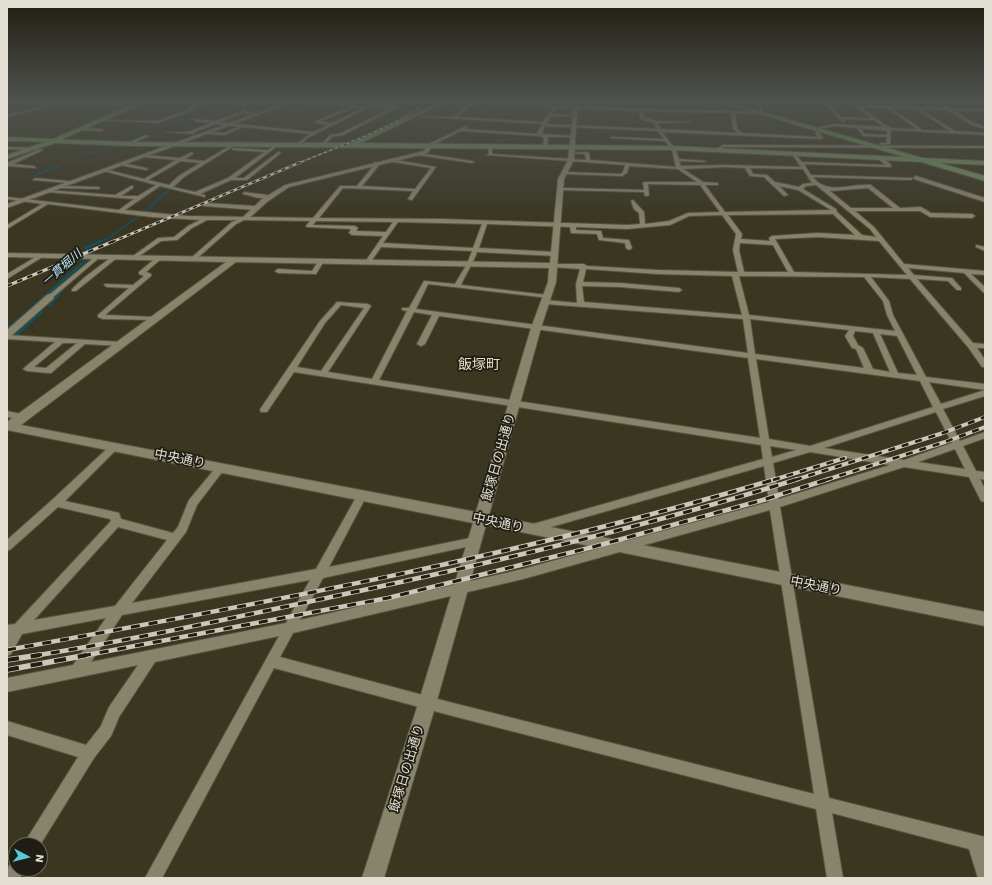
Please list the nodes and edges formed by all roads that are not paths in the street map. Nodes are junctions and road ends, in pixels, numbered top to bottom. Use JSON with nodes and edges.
{"nodes":[{"id":1,"x":48,"y":143,"type":"edge"},
{"id":2,"x":109,"y":143,"type":"edge"},
{"id":3,"x":434,"y":143,"type":"edge"},
{"id":4,"x":494,"y":143,"type":"edge"},
{"id":5,"x":572,"y":143,"type":"edge"},
{"id":6,"x":668,"y":143,"type":"edge"},
{"id":7,"x":778,"y":143,"type":"edge"},
{"id":8,"x":814,"y":143,"type":"edge"},
{"id":9,"x":869,"y":143,"type":"edge"},
{"id":10,"x":888,"y":143,"type":"edge"},
{"id":11,"x":126,"y":144,"type":"joint"},
{"id":12,"x":175,"y":144,"type":"junction"},
{"id":13,"x":278,"y":144,"type":"junction"},
{"id":14,"x":299,"y":144,"type":"joint"},
{"id":15,"x":323,"y":145,"type":"joint"},
{"id":16,"x":354,"y":145,"type":"joint"},
{"id":17,"x":430,"y":145,"type":"junction"},
{"id":18,"x":492,"y":146,"type":"junction"},
{"id":19,"x":546,"y":146,"type":"joint"},
{"id":20,"x":747,"y":146,"type":"joint"},
{"id":21,"x":880,"y":146,"type":"junction"},
{"id":22,"x":233,"y":147,"type":"junction"},
{"id":23,"x":720,"y":147,"type":"junction"},
{"id":24,"x":795,"y":147,"type":"junction"},
{"id":25,"x":985,"y":147,"type":"edge"},
{"id":26,"x":7,"y":148,"type":"edge"},
{"id":27,"x":672,"y":148,"type":"junction"},
{"id":28,"x":32,"y":149,"type":"junction"},
{"id":29,"x":269,"y":151,"type":"junction"},
{"id":30,"x":192,"y":153,"type":"dead end"},
{"id":31,"x":279,"y":153,"type":"dead end"},
{"id":32,"x":419,"y":154,"type":"junction"},
{"id":33,"x":571,"y":155,"type":"junction"},
{"id":34,"x":144,"y":156,"type":"junction"},
{"id":35,"x":7,"y":158,"type":"edge"},
{"id":36,"x":632,"y":158,"type":"dead end"},
{"id":37,"x":880,"y":158,"type":"junction"},
{"id":38,"x":181,"y":160,"type":"junction"},
{"id":39,"x":256,"y":160,"type":"junction"},
{"id":40,"x":390,"y":160,"type":"junction"},
{"id":41,"x":920,"y":160,"type":"junction"},
{"id":42,"x":269,"y":161,"type":"junction"},
{"id":43,"x":588,"y":161,"type":"junction"},
{"id":44,"x":932,"y":161,"type":"junction"},
{"id":45,"x":204,"y":162,"type":"junction"},
{"id":46,"x":472,"y":162,"type":"dead end"},
{"id":47,"x":658,"y":162,"type":"dead end"},
{"id":48,"x":376,"y":163,"type":"junction"},
{"id":49,"x":677,"y":163,"type":"junction"},
{"id":50,"x":985,"y":163,"type":"edge"},
{"id":51,"x":122,"y":164,"type":"junction"},
{"id":52,"x":627,"y":164,"type":"junction"},
{"id":53,"x":7,"y":165,"type":"edge"},
{"id":54,"x":633,"y":165,"type":"junction"},
{"id":55,"x":803,"y":165,"type":"junction"},
{"id":56,"x":34,"y":166,"type":"dead end"},
{"id":57,"x":706,"y":166,"type":"junction"},
{"id":58,"x":747,"y":167,"type":"junction"},
{"id":59,"x":146,"y":169,"type":"dead end"},
{"id":60,"x":106,"y":170,"type":"junction"},
{"id":61,"x":565,"y":173,"type":"junction"},
{"id":62,"x":810,"y":176,"type":"junction"},
{"id":63,"x":985,"y":178,"type":"edge"},
{"id":64,"x":36,"y":179,"type":"dead end"},
{"id":65,"x":230,"y":179,"type":"junction"},
{"id":66,"x":914,"y":179,"type":"joint"},
{"id":67,"x":145,"y":180,"type":"junction"},
{"id":68,"x":72,"y":182,"type":"junction"},
{"id":69,"x":773,"y":183,"type":"junction"},
{"id":70,"x":160,"y":184,"type":"junction"},
{"id":71,"x":702,"y":184,"type":"junction"},
{"id":72,"x":716,"y":184,"type":"dead end"},
{"id":73,"x":816,"y":184,"type":"junction"},
{"id":74,"x":60,"y":186,"type":"junction"},
{"id":75,"x":84,"y":187,"type":"junction"},
{"id":76,"x":131,"y":187,"type":"dead end"},
{"id":77,"x":98,"y":188,"type":"dead end"},
{"id":78,"x":171,"y":188,"type":"junction"},
{"id":79,"x":358,"y":188,"type":"junction"},
{"id":80,"x":800,"y":189,"type":"junction"},
{"id":81,"x":417,"y":190,"type":"junction"},
{"id":82,"x":560,"y":190,"type":"junction"},
{"id":83,"x":826,"y":190,"type":"junction"},
{"id":84,"x":48,"y":191,"type":"junction"},
{"id":85,"x":245,"y":193,"type":"dead end"},
{"id":86,"x":72,"y":194,"type":"junction"},
{"id":87,"x":195,"y":194,"type":"junction"},
{"id":88,"x":786,"y":195,"type":"dead end"},
{"id":89,"x":203,"y":196,"type":"dead end"},
{"id":90,"x":116,"y":197,"type":"junction"},
{"id":91,"x":270,"y":197,"type":"junction"},
{"id":92,"x":7,"y":198,"type":"edge"},
{"id":93,"x":141,"y":198,"type":"junction"},
{"id":94,"x":410,"y":199,"type":"dead end"},
{"id":95,"x":25,"y":200,"type":"junction"},
{"id":96,"x":985,"y":200,"type":"edge"},
{"id":97,"x":110,"y":201,"type":"dead end"},
{"id":98,"x":633,"y":201,"type":"dead end"},
{"id":99,"x":823,"y":202,"type":"junction"},
{"id":100,"x":50,"y":203,"type":"junction"},
{"id":101,"x":841,"y":203,"type":"junction"},
{"id":102,"x":104,"y":205,"type":"dead end"},
{"id":103,"x":206,"y":205,"type":"dead end"},
{"id":104,"x":7,"y":206,"type":"edge"},
{"id":105,"x":99,"y":208,"type":"junction"},
{"id":106,"x":255,"y":208,"type":"junction"},
{"id":107,"x":849,"y":210,"type":"junction"},
{"id":108,"x":898,"y":210,"type":"junction"},
{"id":109,"x":120,"y":211,"type":"junction"},
{"id":110,"x":834,"y":211,"type":"junction"},
{"id":111,"x":725,"y":213,"type":"junction"},
{"id":112,"x":972,"y":216,"type":"dead end"},
{"id":113,"x":207,"y":218,"type":"junction"},
{"id":114,"x":245,"y":219,"type":"junction"},
{"id":115,"x":314,"y":219,"type":"junction"},
{"id":116,"x":396,"y":221,"type":"junction"},
{"id":117,"x":485,"y":222,"type":"junction"},
{"id":118,"x":558,"y":224,"type":"junction"},
{"id":119,"x":573,"y":225,"type":"junction"},
{"id":120,"x":643,"y":225,"type":"junction"},
{"id":121,"x":7,"y":227,"type":"edge"},
{"id":122,"x":387,"y":234,"type":"junction"},
{"id":123,"x":860,"y":237,"type":"junction"},
{"id":124,"x":880,"y":238,"type":"junction"},
{"id":125,"x":738,"y":241,"type":"junction"},
{"id":126,"x":774,"y":243,"type":"junction"},
{"id":127,"x":380,"y":245,"type":"junction"},
{"id":128,"x":978,"y":246,"type":"dead end"},
{"id":129,"x":629,"y":248,"type":"dead end"},
{"id":130,"x":985,"y":249,"type":"edge"},
{"id":131,"x":475,"y":251,"type":"junction"},
{"id":132,"x":555,"y":254,"type":"junction"},
{"id":133,"x":7,"y":255,"type":"edge"},
{"id":134,"x":41,"y":256,"type":"junction"},
{"id":135,"x":92,"y":257,"type":"junction"},
{"id":136,"x":115,"y":257,"type":"junction"},
{"id":137,"x":135,"y":257,"type":"junction"},
{"id":138,"x":159,"y":258,"type":"junction"},
{"id":139,"x":194,"y":259,"type":"junction"},
{"id":140,"x":234,"y":260,"type":"junction"},
{"id":141,"x":321,"y":262,"type":"junction"},
{"id":142,"x":368,"y":262,"type":"junction"},
{"id":143,"x":470,"y":264,"type":"junction"},
{"id":144,"x":554,"y":266,"type":"junction"},
{"id":145,"x":584,"y":266,"type":"junction"},
{"id":146,"x":904,"y":266,"type":"junction"},
{"id":147,"x":278,"y":271,"type":"dead end"},
{"id":148,"x":966,"y":272,"type":"junction"},
{"id":149,"x":985,"y":273,"type":"edge"},
{"id":150,"x":738,"y":274,"type":"junction"},
{"id":151,"x":792,"y":274,"type":"junction"},
{"id":152,"x":866,"y":275,"type":"junction"},
{"id":153,"x":7,"y":277,"type":"edge"},
{"id":154,"x":913,"y":277,"type":"junction"},
{"id":155,"x":579,"y":284,"type":"junction"},
{"id":156,"x":108,"y":285,"type":"dead end"},
{"id":157,"x":457,"y":286,"type":"junction"},
{"id":158,"x":134,"y":287,"type":"junction"},
{"id":159,"x":959,"y":289,"type":"dead end"},
{"id":160,"x":74,"y":290,"type":"dead end"},
{"id":161,"x":679,"y":290,"type":"dead end"},
{"id":162,"x":985,"y":291,"type":"edge"},
{"id":163,"x":50,"y":297,"type":"joint"},
{"id":164,"x":546,"y":300,"type":"junction"},
{"id":165,"x":581,"y":304,"type":"junction"},
{"id":166,"x":407,"y":310,"type":"junction"},
{"id":167,"x":436,"y":314,"type":"junction"},
{"id":168,"x":746,"y":317,"type":"junction"},
{"id":169,"x":154,"y":319,"type":"junction"},
{"id":170,"x":536,"y":328,"type":"junction"},
{"id":171,"x":853,"y":329,"type":"junction"},
{"id":172,"x":876,"y":332,"type":"junction"},
{"id":173,"x":900,"y":334,"type":"junction"},
{"id":174,"x":7,"y":336,"type":"edge"},
{"id":175,"x":62,"y":340,"type":"junction"},
{"id":176,"x":83,"y":342,"type":"junction"},
{"id":177,"x":121,"y":344,"type":"junction"},
{"id":178,"x":421,"y":344,"type":"dead end"},
{"id":179,"x":971,"y":345,"type":"junction"},
{"id":180,"x":985,"y":346,"type":"edge"},
{"id":181,"x":752,"y":356,"type":"junction"},
{"id":182,"x":985,"y":366,"type":"edge"},
{"id":183,"x":292,"y":369,"type":"junction"},
{"id":184,"x":870,"y":372,"type":"junction"},
{"id":185,"x":324,"y":374,"type":"junction"},
{"id":186,"x":895,"y":375,"type":"junction"},
{"id":187,"x":925,"y":380,"type":"junction"},
{"id":188,"x":374,"y":382,"type":"junction"},
{"id":189,"x":985,"y":387,"type":"edge"},
{"id":190,"x":985,"y":393,"type":"edge"},
{"id":191,"x":515,"y":404,"type":"junction"},
{"id":192,"x":938,"y":408,"type":"junction"},
{"id":193,"x":264,"y":410,"type":"dead end"},
{"id":194,"x":8,"y":424,"type":"edge"},
{"id":195,"x":985,"y":435,"type":"edge"},
{"id":196,"x":765,"y":441,"type":"junction"},
{"id":197,"x":957,"y":445,"type":"junction"},
{"id":198,"x":115,"y":446,"type":"junction"},
{"id":199,"x":811,"y":449,"type":"junction"},
{"id":200,"x":769,"y":461,"type":"junction"},
{"id":201,"x":904,"y":463,"type":"junction"},
{"id":202,"x":221,"y":467,"type":"junction"},
{"id":203,"x":973,"y":474,"type":"junction"},
{"id":204,"x":985,"y":476,"type":"edge"},
{"id":205,"x":362,"y":495,"type":"junction"},
{"id":206,"x":985,"y":498,"type":"edge"},
{"id":207,"x":56,"y":503,"type":"junction"},
{"id":208,"x":774,"y":504,"type":"junction"},
{"id":209,"x":481,"y":519,"type":"junction"},
{"id":210,"x":116,"y":522,"type":"junction"},
{"id":211,"x":529,"y":529,"type":"junction"},
{"id":212,"x":175,"y":538,"type":"junction"},
{"id":213,"x":475,"y":541,"type":"junction"},
{"id":214,"x":7,"y":546,"type":"edge"},
{"id":215,"x":624,"y":548,"type":"junction"},
{"id":216,"x":321,"y":573,"type":"junction"},
{"id":217,"x":786,"y":580,"type":"junction"},
{"id":218,"x":460,"y":590,"type":"junction"},
{"id":219,"x":118,"y":611,"type":"junction"},
{"id":220,"x":985,"y":620,"type":"edge"},
{"id":221,"x":290,"y":627,"type":"junction"},
{"id":222,"x":12,"y":630,"type":"edge"},
{"id":223,"x":7,"y":650,"type":"edge"},
{"id":224,"x":151,"y":657,"type":"junction"},
{"id":225,"x":271,"y":662,"type":"junction"},
{"id":226,"x":77,"y":671,"type":"junction"},
{"id":227,"x":7,"y":685,"type":"edge"},
{"id":228,"x":427,"y":704,"type":"junction"},
{"id":229,"x":7,"y":728,"type":"edge"},
{"id":230,"x":89,"y":752,"type":"junction"},
{"id":231,"x":823,"y":803,"type":"junction"},
{"id":232,"x":36,"y":837,"type":"edge"},
{"id":233,"x":980,"y":844,"type":"edge"},
{"id":234,"x":985,"y":874,"type":"edge"},
{"id":235,"x":153,"y":878,"type":"edge"},
{"id":236,"x":373,"y":878,"type":"edge"},
{"id":237,"x":835,"y":878,"type":"edge"}],
"edges":[{"from":1,"to":28,"type":"main road"},
{"from":2,"to":11,"type":"main road"},
{"from":3,"to":17,"type":"street"},
{"from":4,"to":18,"type":"street"},
{"from":5,"to":33,"type":"street","name":"飯塚日の出通り"},
{"from":6,"to":27,"type":"street"},
{"from":7,"to":24,"type":"street"},
{"from":8,"to":24,"type":"street"},
{"from":9,"to":21,"type":"highway"},
{"from":10,"to":21,"type":"street"},
{"from":11,"to":12,"type":"main road"},
{"from":12,"to":22,"type":"main road"},
{"from":12,"to":34,"type":"street"},
{"from":13,"to":14,"type":"main road"},
{"from":13,"to":22,"type":"main road"},
{"from":13,"to":29,"type":"street"},
{"from":14,"to":15,"type":"main road"},
{"from":15,"to":16,"type":"main road"},
{"from":16,"to":17,"type":"main road"},
{"from":17,"to":18,"type":"main road"},
{"from":17,"to":32,"type":"street"},
{"from":18,"to":19,"type":"main road"},
{"from":18,"to":33,"type":"street"},
{"from":19,"to":33,"type":"main road"},
{"from":20,"to":23,"type":"street"},
{"from":20,"to":24,"type":"street"},
{"from":21,"to":24,"type":"street"},
{"from":21,"to":25,"type":"street"},
{"from":21,"to":41,"type":"highway"},
{"from":21,"to":44,"type":"highway"},
{"from":22,"to":29,"type":"street"},
{"from":22,"to":45,"type":"street"},
{"from":23,"to":24,"type":"main road"},
{"from":23,"to":27,"type":"main road"},
{"from":24,"to":37,"type":"main road"},
{"from":24,"to":55,"type":"street"},
{"from":26,"to":28,"type":"street"},
{"from":27,"to":33,"type":"main road"},
{"from":27,"to":49,"type":"street"},
{"from":28,"to":35,"type":"main road"},
{"from":28,"to":53,"type":"street"},
{"from":29,"to":39,"type":"street"},
{"from":30,"to":38,"type":"street"},
{"from":31,"to":42,"type":"street"},
{"from":32,"to":40,"type":"street"},
{"from":32,"to":46,"type":"street"},
{"from":33,"to":43,"type":"street"},
{"from":33,"to":43,"type":"street"},
{"from":33,"to":61,"type":"street","name":"飯塚日の出通り"},
{"from":34,"to":38,"type":"street"},
{"from":34,"to":51,"type":"street"},
{"from":36,"to":54,"type":"street"},
{"from":37,"to":41,"type":"main road"},
{"from":37,"to":55,"type":"street"},
{"from":38,"to":45,"type":"street"},
{"from":38,"to":67,"type":"street"},
{"from":39,"to":42,"type":"street"},
{"from":39,"to":65,"type":"street"},
{"from":40,"to":48,"type":"street"},
{"from":40,"to":81,"type":"street"},
{"from":41,"to":44,"type":"main road"},
{"from":41,"to":63,"type":"highway"},
{"from":42,"to":65,"type":"street"},
{"from":43,"to":52,"type":"street"},
{"from":44,"to":50,"type":"main road"},
{"from":44,"to":63,"type":"highway"},
{"from":45,"to":78,"type":"street"},
{"from":47,"to":49,"type":"street"},
{"from":48,"to":79,"type":"street"},
{"from":48,"to":91,"type":"street"},
{"from":49,"to":54,"type":"street"},
{"from":49,"to":57,"type":"street"},
{"from":49,"to":57,"type":"street"},
{"from":49,"to":71,"type":"street"},
{"from":51,"to":59,"type":"street"},
{"from":51,"to":60,"type":"street"},
{"from":52,"to":54,"type":"street"},
{"from":52,"to":61,"type":"street"},
{"from":53,"to":56,"type":"street"},
{"from":55,"to":58,"type":"street"},
{"from":55,"to":62,"type":"street"},
{"from":57,"to":58,"type":"street"},
{"from":58,"to":69,"type":"street"},
{"from":60,"to":67,"type":"street"},
{"from":60,"to":68,"type":"street"},
{"from":61,"to":82,"type":"street","name":"飯塚日の出通り"},
{"from":62,"to":66,"type":"street"},
{"from":62,"to":73,"type":"street"},
{"from":64,"to":68,"type":"street"},
{"from":65,"to":87,"type":"street"},
{"from":66,"to":96,"type":"street"},
{"from":67,"to":70,"type":"street"},
{"from":68,"to":74,"type":"street"},
{"from":69,"to":80,"type":"street"},
{"from":69,"to":88,"type":"street"},
{"from":70,"to":78,"type":"street"},
{"from":70,"to":93,"type":"street"},
{"from":71,"to":72,"type":"street"},
{"from":71,"to":82,"type":"street"},
{"from":71,"to":111,"type":"street"},
{"from":73,"to":80,"type":"street"},
{"from":73,"to":83,"type":"street"},
{"from":74,"to":75,"type":"street"},
{"from":74,"to":84,"type":"street"},
{"from":75,"to":77,"type":"street"},
{"from":75,"to":86,"type":"street"},
{"from":76,"to":90,"type":"street"},
{"from":78,"to":87,"type":"street"},
{"from":79,"to":81,"type":"street"},
{"from":79,"to":115,"type":"street"},
{"from":80,"to":99,"type":"street"},
{"from":81,"to":94,"type":"street"},
{"from":82,"to":118,"type":"street","name":"飯塚日の出通り"},
{"from":83,"to":101,"type":"street"},
{"from":83,"to":108,"type":"street"},
{"from":84,"to":86,"type":"street"},
{"from":84,"to":95,"type":"street"},
{"from":85,"to":91,"type":"street"},
{"from":86,"to":90,"type":"street"},
{"from":86,"to":100,"type":"street"},
{"from":87,"to":89,"type":"street"},
{"from":90,"to":93,"type":"street"},
{"from":90,"to":97,"type":"street"},
{"from":91,"to":106,"type":"street"},
{"from":92,"to":95,"type":"street"},
{"from":93,"to":109,"type":"street"},
{"from":95,"to":100,"type":"street"},
{"from":95,"to":104,"type":"street"},
{"from":98,"to":120,"type":"street"},
{"from":99,"to":101,"type":"street"},
{"from":99,"to":110,"type":"street"},
{"from":100,"to":105,"type":"street"},
{"from":100,"to":121,"type":"street"},
{"from":101,"to":107,"type":"street"},
{"from":102,"to":105,"type":"street"},
{"from":103,"to":106,"type":"street"},
{"from":105,"to":109,"type":"street"},
{"from":106,"to":114,"type":"street"},
{"from":107,"to":108,"type":"street"},
{"from":107,"to":110,"type":"street"},
{"from":107,"to":124,"type":"street"},
{"from":108,"to":112,"type":"street"},
{"from":109,"to":113,"type":"street"},
{"from":110,"to":111,"type":"street"},
{"from":110,"to":123,"type":"street"},
{"from":111,"to":120,"type":"street"},
{"from":111,"to":125,"type":"street"},
{"from":113,"to":114,"type":"street"},
{"from":113,"to":137,"type":"street"},
{"from":114,"to":115,"type":"street"},
{"from":114,"to":139,"type":"street"},
{"from":115,"to":116,"type":"street"},
{"from":115,"to":122,"type":"street"},
{"from":116,"to":117,"type":"street"},
{"from":116,"to":122,"type":"street"},
{"from":117,"to":118,"type":"street"},
{"from":117,"to":131,"type":"street"},
{"from":118,"to":119,"type":"street"},
{"from":118,"to":132,"type":"street","name":"飯塚日の出通り"},
{"from":119,"to":120,"type":"street"},
{"from":119,"to":129,"type":"street"},
{"from":122,"to":127,"type":"street"},
{"from":123,"to":124,"type":"street"},
{"from":123,"to":126,"type":"street"},
{"from":124,"to":146,"type":"street"},
{"from":125,"to":126,"type":"street"},
{"from":125,"to":150,"type":"street"},
{"from":126,"to":151,"type":"street"},
{"from":127,"to":131,"type":"street"},
{"from":127,"to":142,"type":"street"},
{"from":128,"to":130,"type":"street"},
{"from":131,"to":132,"type":"street"},
{"from":131,"to":143,"type":"street"},
{"from":132,"to":144,"type":"street","name":"飯塚日の出通り"},
{"from":133,"to":134,"type":"street"},
{"from":134,"to":135,"type":"street"},
{"from":134,"to":153,"type":"street"},
{"from":135,"to":136,"type":"street"},
{"from":135,"to":163,"type":"street"},
{"from":136,"to":137,"type":"street"},
{"from":136,"to":160,"type":"street"},
{"from":137,"to":138,"type":"street"},
{"from":138,"to":139,"type":"street"},
{"from":138,"to":158,"type":"street"},
{"from":139,"to":140,"type":"street"},
{"from":140,"to":141,"type":"street"},
{"from":140,"to":169,"type":"street"},
{"from":141,"to":142,"type":"street"},
{"from":141,"to":147,"type":"street"},
{"from":142,"to":143,"type":"street"},
{"from":143,"to":144,"type":"street"},
{"from":143,"to":157,"type":"street"},
{"from":144,"to":145,"type":"street"},
{"from":144,"to":164,"type":"street","name":"飯塚日の出通り"},
{"from":145,"to":150,"type":"street"},
{"from":145,"to":155,"type":"street"},
{"from":146,"to":148,"type":"street"},
{"from":146,"to":154,"type":"street"},
{"from":148,"to":149,"type":"street"},
{"from":148,"to":162,"type":"street"},
{"from":150,"to":151,"type":"street"},
{"from":150,"to":168,"type":"street"},
{"from":151,"to":152,"type":"street"},
{"from":152,"to":154,"type":"street"},
{"from":152,"to":173,"type":"street"},
{"from":154,"to":159,"type":"street"},
{"from":154,"to":179,"type":"street"},
{"from":155,"to":161,"type":"street"},
{"from":155,"to":165,"type":"street"},
{"from":156,"to":158,"type":"street"},
{"from":157,"to":164,"type":"street"},
{"from":157,"to":166,"type":"street"},
{"from":158,"to":169,"type":"street"},
{"from":163,"to":174,"type":"street"},
{"from":164,"to":165,"type":"street"},
{"from":164,"to":170,"type":"street","name":"飯塚日の出通り"},
{"from":165,"to":168,"type":"street"},
{"from":166,"to":167,"type":"street"},
{"from":166,"to":188,"type":"street"},
{"from":167,"to":170,"type":"street"},
{"from":167,"to":178,"type":"street"},
{"from":168,"to":171,"type":"street"},
{"from":168,"to":181,"type":"street"},
{"from":169,"to":177,"type":"street"},
{"from":170,"to":181,"type":"street"},
{"from":170,"to":191,"type":"street","name":"飯塚日の出通り"},
{"from":171,"to":172,"type":"street"},
{"from":171,"to":184,"type":"street"},
{"from":172,"to":173,"type":"street"},
{"from":172,"to":186,"type":"street"},
{"from":173,"to":187,"type":"street"},
{"from":174,"to":175,"type":"street"},
{"from":175,"to":176,"type":"street"},
{"from":175,"to":176,"type":"street"},
{"from":176,"to":177,"type":"street"},
{"from":177,"to":194,"type":"street"},
{"from":179,"to":180,"type":"street"},
{"from":179,"to":182,"type":"street"},
{"from":181,"to":184,"type":"street"},
{"from":181,"to":196,"type":"street"},
{"from":183,"to":185,"type":"street"},
{"from":183,"to":185,"type":"street"},
{"from":183,"to":193,"type":"street"},
{"from":184,"to":186,"type":"street"},
{"from":185,"to":188,"type":"street"},
{"from":186,"to":187,"type":"street"},
{"from":187,"to":189,"type":"street"},
{"from":187,"to":192,"type":"street"},
{"from":188,"to":191,"type":"street"},
{"from":190,"to":192,"type":"street"},
{"from":191,"to":196,"type":"street"},
{"from":191,"to":209,"type":"street","name":"飯塚日の出通り"},
{"from":192,"to":197,"type":"street"},
{"from":192,"to":199,"type":"street"},
{"from":194,"to":198,"type":"street","name":"中央通り"},
{"from":195,"to":197,"type":"street"},
{"from":196,"to":199,"type":"street"},
{"from":196,"to":200,"type":"street"},
{"from":197,"to":201,"type":"street"},
{"from":197,"to":203,"type":"street"},
{"from":198,"to":202,"type":"street","name":"中央通り"},
{"from":198,"to":207,"type":"street"},
{"from":199,"to":200,"type":"street"},
{"from":199,"to":201,"type":"street"},
{"from":200,"to":208,"type":"street"},
{"from":200,"to":211,"type":"street"},
{"from":201,"to":203,"type":"street"},
{"from":201,"to":208,"type":"street"},
{"from":202,"to":205,"type":"street","name":"中央通り"},
{"from":202,"to":212,"type":"street"},
{"from":203,"to":204,"type":"street"},
{"from":203,"to":206,"type":"street"},
{"from":205,"to":209,"type":"street","name":"中央通り"},
{"from":205,"to":216,"type":"street"},
{"from":207,"to":210,"type":"street"},
{"from":207,"to":214,"type":"street"},
{"from":208,"to":215,"type":"street"},
{"from":208,"to":217,"type":"street"},
{"from":209,"to":211,"type":"street","name":"中央通り"},
{"from":209,"to":213,"type":"street","name":"飯塚日の出通り"},
{"from":210,"to":212,"type":"street"},
{"from":210,"to":222,"type":"street"},
{"from":211,"to":215,"type":"street","name":"中央通り"},
{"from":212,"to":219,"type":"street"},
{"from":213,"to":216,"type":"street"},
{"from":213,"to":218,"type":"street","name":"飯塚日の出通り"},
{"from":215,"to":217,"type":"street","name":"中央通り"},
{"from":215,"to":218,"type":"street"},
{"from":216,"to":219,"type":"street"},
{"from":216,"to":221,"type":"street"},
{"from":217,"to":220,"type":"street","name":"中央通り"},
{"from":217,"to":231,"type":"street"},
{"from":218,"to":221,"type":"street"},
{"from":218,"to":228,"type":"street","name":"飯塚日の出通り"},
{"from":219,"to":222,"type":"street"},
{"from":219,"to":226,"type":"street"},
{"from":221,"to":224,"type":"street"},
{"from":221,"to":225,"type":"street"},
{"from":222,"to":223,"type":"street"},
{"from":224,"to":226,"type":"street"},
{"from":224,"to":230,"type":"street"},
{"from":225,"to":228,"type":"street"},
{"from":225,"to":235,"type":"street"},
{"from":226,"to":227,"type":"street"},
{"from":228,"to":231,"type":"street"},
{"from":228,"to":236,"type":"street","name":"飯塚日の出通り"},
{"from":229,"to":230,"type":"street"},
{"from":230,"to":232,"type":"street"},
{"from":231,"to":233,"type":"street"},
{"from":231,"to":237,"type":"street"},
{"from":233,"to":234,"type":"street"}]}
